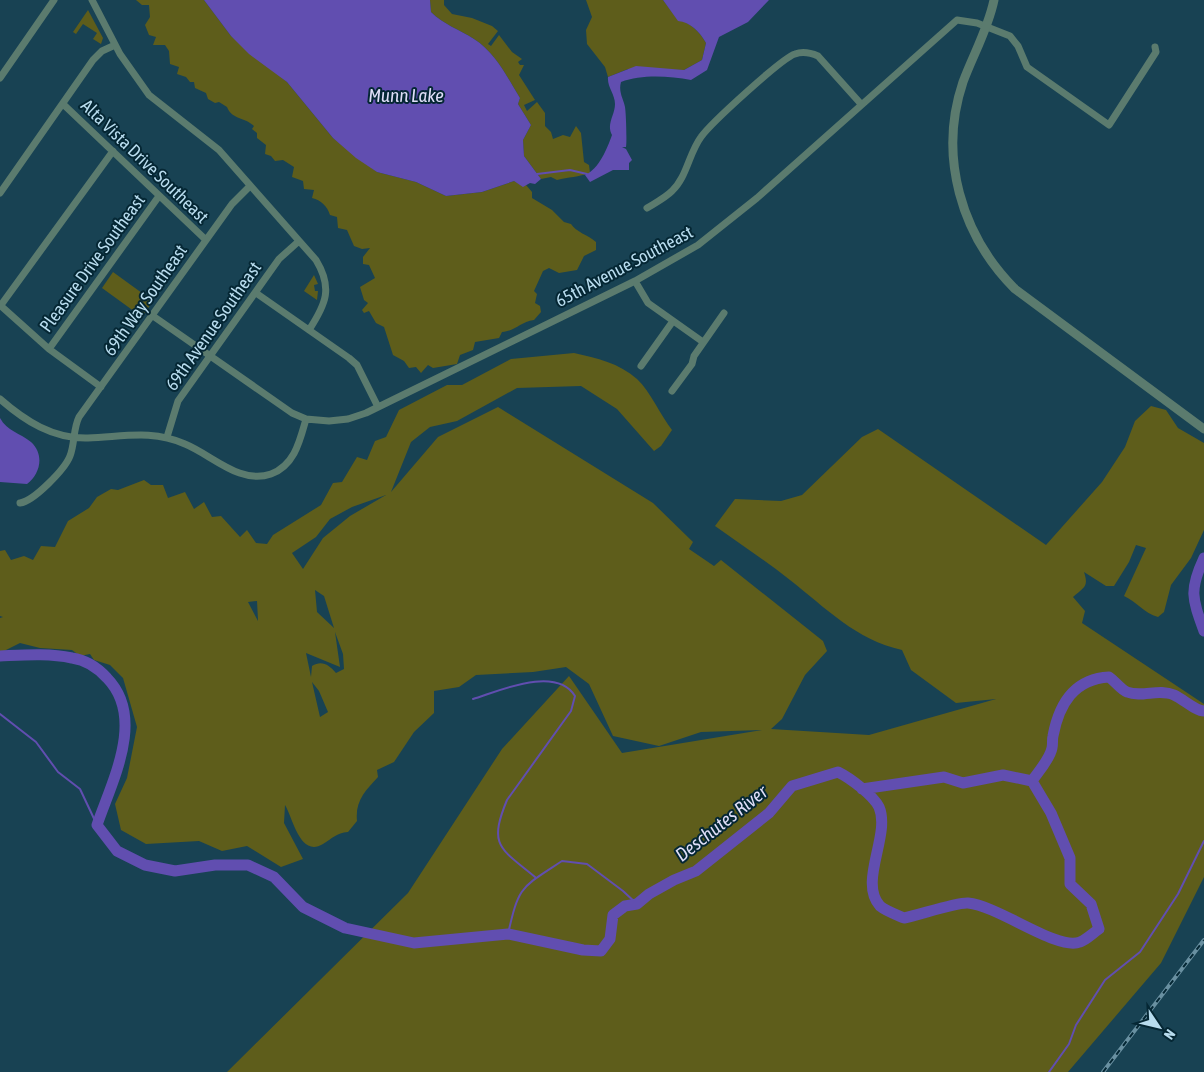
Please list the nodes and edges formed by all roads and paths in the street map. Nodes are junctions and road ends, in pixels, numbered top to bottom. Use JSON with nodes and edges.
{"nodes":[{"id":1,"x":54,"y":0,"type":"edge"},
{"id":2,"x":92,"y":0,"type":"edge"},
{"id":3,"x":994,"y":0,"type":"edge"},
{"id":4,"x":987,"y":26,"type":"junction"},
{"id":5,"x":115,"y":44,"type":"junction"},
{"id":6,"x":1155,"y":47,"type":"dead end"},
{"id":7,"x":0,"y":78,"type":"edge"},
{"id":8,"x":63,"y":104,"type":"junction"},
{"id":9,"x":861,"y":104,"type":"junction"},
{"id":10,"x":113,"y":151,"type":"junction"},
{"id":11,"x":250,"y":186,"type":"junction"},
{"id":12,"x":0,"y":193,"type":"edge"},
{"id":13,"x":159,"y":196,"type":"junction"},
{"id":14,"x":647,"y":208,"type":"dead end"},
{"id":15,"x":206,"y":240,"type":"junction"},
{"id":16,"x":299,"y":241,"type":"junction"},
{"id":17,"x":635,"y":281,"type":"junction"},
{"id":18,"x":256,"y":293,"type":"junction"},
{"id":19,"x":0,"y":305,"type":"edge"},
{"id":20,"x":724,"y":313,"type":"dead end"},
{"id":21,"x":153,"y":316,"type":"junction"},
{"id":22,"x":673,"y":321,"type":"junction"},
{"id":23,"x":309,"y":330,"type":"junction"},
{"id":24,"x":703,"y":342,"type":"junction"},
{"id":25,"x":49,"y":348,"type":"junction"},
{"id":26,"x":210,"y":357,"type":"junction"},
{"id":27,"x":641,"y":366,"type":"dead end"},
{"id":28,"x":101,"y":387,"type":"junction"},
{"id":29,"x":672,"y":391,"type":"dead end"},
{"id":30,"x":0,"y":399,"type":"edge"},
{"id":31,"x":378,"y":406,"type":"junction"},
{"id":32,"x":306,"y":419,"type":"junction"},
{"id":33,"x":1204,"y":429,"type":"edge"},
{"id":34,"x":74,"y":437,"type":"junction"},
{"id":35,"x":167,"y":437,"type":"junction"},
{"id":36,"x":20,"y":502,"type":"dead end"}],
"edges":[{"from":1,"to":7,"type":"street"},
{"from":2,"to":5,"type":"street"},
{"from":3,"to":4,"type":"street"},
{"from":4,"to":6,"type":"street","name":"65th Avenue Southeast"},
{"from":4,"to":9,"type":"street","name":"65th Avenue Southeast"},
{"from":4,"to":33,"type":"street"},
{"from":5,"to":8,"type":"street"},
{"from":5,"to":11,"type":"street"},
{"from":8,"to":10,"type":"street","name":"Alta Vista Drive Southeast"},
{"from":8,"to":12,"type":"street"},
{"from":9,"to":14,"type":"street"},
{"from":9,"to":17,"type":"street","name":"65th Avenue Southeast"},
{"from":10,"to":13,"type":"street","name":"Alta Vista Drive Southeast"},
{"from":10,"to":19,"type":"street"},
{"from":11,"to":15,"type":"street","name":"69th Way Southeast"},
{"from":11,"to":16,"type":"street"},
{"from":13,"to":15,"type":"street","name":"Alta Vista Drive Southeast"},
{"from":13,"to":25,"type":"street","name":"Pleasure Drive Southeast"},
{"from":15,"to":21,"type":"street","name":"69th Way Southeast"},
{"from":16,"to":18,"type":"street","name":"69th Avenue Southeast"},
{"from":16,"to":23,"type":"street"},
{"from":17,"to":22,"type":"street"},
{"from":17,"to":31,"type":"street","name":"65th Avenue Southeast"},
{"from":18,"to":23,"type":"street"},
{"from":18,"to":26,"type":"street","name":"69th Avenue Southeast"},
{"from":19,"to":25,"type":"street"},
{"from":20,"to":24,"type":"street"},
{"from":21,"to":26,"type":"street"},
{"from":21,"to":28,"type":"street","name":"69th Way Southeast"},
{"from":22,"to":24,"type":"street"},
{"from":22,"to":27,"type":"street"},
{"from":23,"to":31,"type":"street"},
{"from":24,"to":29,"type":"street"},
{"from":25,"to":28,"type":"street"},
{"from":26,"to":32,"type":"street"},
{"from":26,"to":35,"type":"street","name":"69th Avenue Southeast"},
{"from":28,"to":34,"type":"street","name":"69th Way Southeast"},
{"from":30,"to":34,"type":"street"},
{"from":31,"to":32,"type":"street","name":"65th Avenue Southeast"},
{"from":32,"to":35,"type":"street"},
{"from":34,"to":35,"type":"street"},
{"from":34,"to":36,"type":"street","name":"69th Way Southeast"}]}
